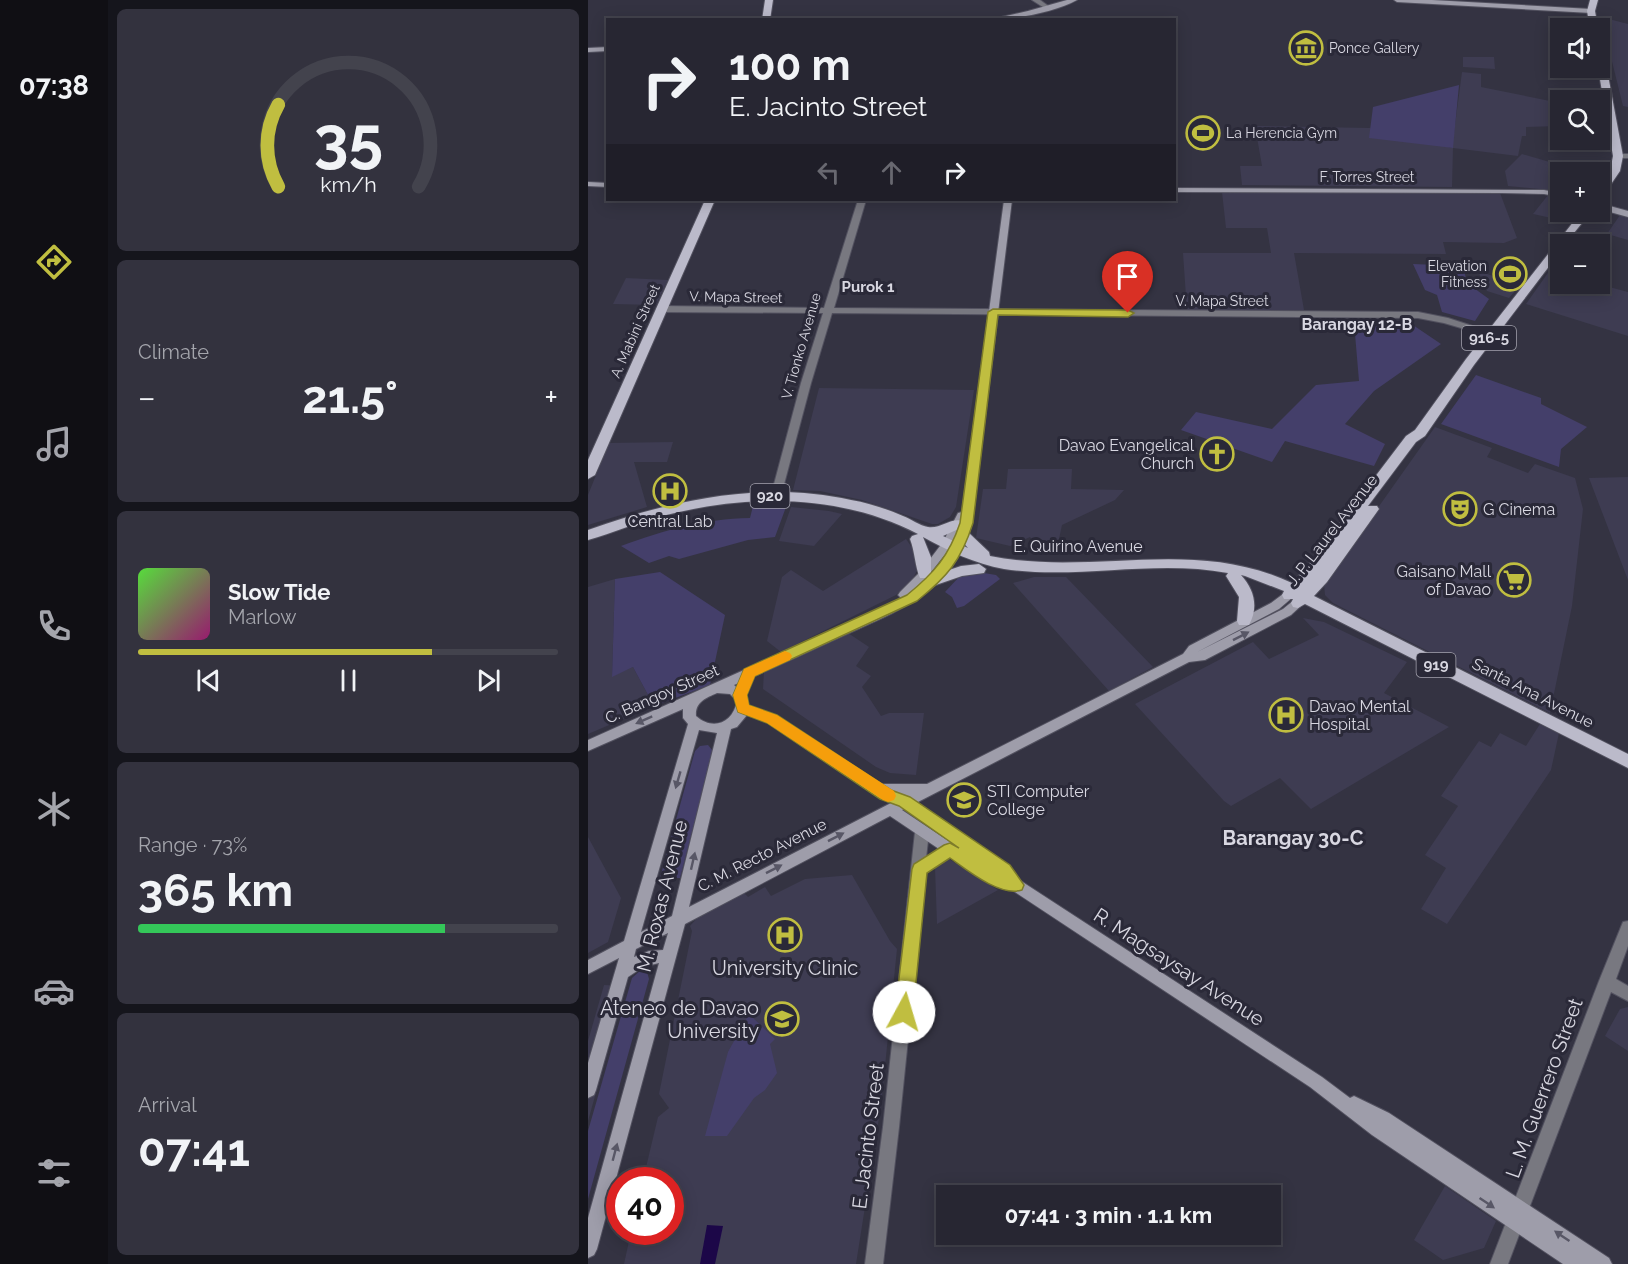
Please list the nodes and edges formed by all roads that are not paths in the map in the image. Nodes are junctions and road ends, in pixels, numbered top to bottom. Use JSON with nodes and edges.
{"nodes":[{"id":1,"x":770,"y":0,"type":"edge"},
{"id":2,"x":1035,"y":0,"type":"edge"},
{"id":3,"x":1074,"y":0,"type":"edge"},
{"id":4,"x":1397,"y":0,"type":"edge"},
{"id":5,"x":1594,"y":0,"type":"edge"},
{"id":6,"x":1048,"y":8,"type":"junction"},
{"id":7,"x":1591,"y":10,"type":"junction"},
{"id":8,"x":766,"y":18,"type":"edge"},
{"id":9,"x":1000,"y":18,"type":"edge"},
{"id":10,"x":1592,"y":18,"type":"edge"},
{"id":11,"x":606,"y":49,"type":"edge"},
{"id":12,"x":588,"y":50,"type":"edge"},
{"id":13,"x":1606,"y":78,"type":"edge"},
{"id":14,"x":1623,"y":156,"type":"edge"},
{"id":15,"x":1610,"y":177,"type":"edge"},
{"id":16,"x":588,"y":184,"type":"edge"},
{"id":17,"x":606,"y":184,"type":"edge"},
{"id":18,"x":1176,"y":190,"type":"edge"},
{"id":19,"x":1550,"y":194,"type":"edge"},
{"id":20,"x":710,"y":201,"type":"edge"},
{"id":21,"x":862,"y":201,"type":"edge"},
{"id":22,"x":1008,"y":201,"type":"edge"},
{"id":23,"x":1610,"y":209,"type":"edge"},
{"id":24,"x":1628,"y":214,"type":"edge"},
{"id":25,"x":1578,"y":222,"type":"edge"},
{"id":26,"x":1569,"y":234,"type":"edge"},
{"id":27,"x":1550,"y":258,"type":"edge"},
{"id":28,"x":661,"y":309,"type":"junction"},
{"id":29,"x":827,"y":311,"type":"junction"},
{"id":30,"x":993,"y":312,"type":"junction"},
{"id":31,"x":1492,"y":334,"type":"junction"},
{"id":32,"x":588,"y":475,"type":"edge"},
{"id":33,"x":775,"y":499,"type":"junction"},
{"id":34,"x":588,"y":535,"type":"edge"},
{"id":35,"x":921,"y":535,"type":"junction"},
{"id":36,"x":588,"y":543,"type":"edge"},
{"id":37,"x":953,"y":544,"type":"junction"},
{"id":38,"x":1194,"y":568,"type":"junction"},
{"id":39,"x":979,"y":569,"type":"junction"},
{"id":40,"x":1233,"y":576,"type":"junction"},
{"id":41,"x":929,"y":578,"type":"junction"},
{"id":42,"x":1296,"y":596,"type":"junction"},
{"id":43,"x":1244,"y":621,"type":"junction"},
{"id":44,"x":1187,"y":657,"type":"junction"},
{"id":45,"x":749,"y":672,"type":"junction"},
{"id":46,"x":714,"y":688,"type":"junction"},
{"id":47,"x":740,"y":695,"type":"junction"},
{"id":48,"x":698,"y":696,"type":"junction"},
{"id":49,"x":743,"y":708,"type":"junction"},
{"id":50,"x":694,"y":724,"type":"junction"},
{"id":51,"x":725,"y":726,"type":"junction"},
{"id":52,"x":588,"y":746,"type":"edge"},
{"id":53,"x":1628,"y":761,"type":"edge"},
{"id":54,"x":879,"y":790,"type":"junction"},
{"id":55,"x":927,"y":790,"type":"junction"},
{"id":56,"x":904,"y":802,"type":"junction"},
{"id":57,"x":890,"y":809,"type":"junction"},
{"id":58,"x":925,"y":816,"type":"junction"},
{"id":59,"x":922,"y":832,"type":"junction"},
{"id":60,"x":950,"y":850,"type":"junction"},
{"id":61,"x":920,"y":869,"type":"junction"},
{"id":62,"x":1016,"y":885,"type":"junction"},
{"id":63,"x":680,"y":918,"type":"junction"},
{"id":64,"x":1628,"y":927,"type":"edge"},
{"id":65,"x":629,"y":945,"type":"junction"},
{"id":66,"x":669,"y":956,"type":"junction"},
{"id":67,"x":588,"y":967,"type":"edge"},
{"id":68,"x":621,"y":974,"type":"junction"},
{"id":69,"x":1606,"y":981,"type":"junction"},
{"id":70,"x":1628,"y":994,"type":"edge"},
{"id":71,"x":588,"y":1090,"type":"edge"},
{"id":72,"x":1518,"y":1215,"type":"junction"},
{"id":73,"x":588,"y":1249,"type":"edge"},
{"id":74,"x":874,"y":1264,"type":"edge"},
{"id":75,"x":1499,"y":1264,"type":"edge"},
{"id":76,"x":1578,"y":1264,"type":"edge"},
{"id":77,"x":1603,"y":1264,"type":"edge"}],
"edges":[{"from":1,"to":8,"type":"main road"},
{"from":2,"to":6,"type":"street"},
{"from":3,"to":6,"type":"main road"},
{"from":4,"to":7,"type":"main road"},
{"from":5,"to":7,"type":"main road"},
{"from":6,"to":9,"type":"main road"},
{"from":7,"to":10,"type":"main road"},
{"from":11,"to":12,"type":"main road"},
{"from":13,"to":14,"type":"main road"},
{"from":14,"to":15,"type":"main road"},
{"from":16,"to":17,"type":"main road"},
{"from":18,"to":19,"type":"main road","name":"F. Torres Street"},
{"from":20,"to":28,"type":"main road","name":"A. Mabini Street"},
{"from":21,"to":29,"type":"street","name":"V. Tionko Avenue"},
{"from":22,"to":30,"type":"main road"},
{"from":23,"to":24,"type":"main road"},
{"from":25,"to":26,"type":"main road","name":"J. P. Laurel Avenue","number":"916-5"},
{"from":27,"to":31,"type":"main road","name":"J. P. Laurel Avenue","number":"916-5"},
{"from":28,"to":29,"type":"street","name":"V. Mapa Street"},
{"from":28,"to":32,"type":"main road","name":"A. Mabini Street"},
{"from":29,"to":30,"type":"street","name":"V. Mapa Street"},
{"from":29,"to":33,"type":"street","name":"V. Tionko Avenue"},
{"from":30,"to":31,"type":"street","name":"V. Mapa Street"},
{"from":30,"to":37,"type":"main road"},
{"from":31,"to":42,"type":"main road","name":"J. P. Laurel Avenue","number":"916-5"},
{"from":33,"to":34,"type":"main road","name":"E. Quirino Avenue","number":"920"},
{"from":33,"to":35,"type":"main road","name":"E. Quirino Avenue","number":"920"},
{"from":33,"to":36,"type":"main road","name":"E. Quirino Avenue","number":"920"},
{"from":35,"to":37,"type":"main road","name":"E. Quirino Avenue","number":"920"},
{"from":35,"to":37,"type":"main road"},
{"from":35,"to":41,"type":"main road"},
{"from":37,"to":38,"type":"main road","name":"E. Quirino Avenue","number":"920"},
{"from":37,"to":39,"type":"main road","name":"E. Quirino Avenue","number":"920"},
{"from":37,"to":41,"type":"main road","name":"C. Bangoy Street"},
{"from":38,"to":39,"type":"main road","name":"E. Quirino Avenue","number":"920"},
{"from":38,"to":40,"type":"main road","name":"E. Quirino Avenue","number":"920"},
{"from":38,"to":42,"type":"main road","name":"E. Quirino Avenue","number":"920"},
{"from":39,"to":41,"type":"main road"},
{"from":40,"to":42,"type":"main road","name":"E. Quirino Avenue","number":"920"},
{"from":40,"to":43,"type":"main road"},
{"from":41,"to":45,"type":"main road","name":"C. Bangoy Street"},
{"from":42,"to":43,"type":"main road","name":"J. P. Laurel Avenue","number":"916-5"},
{"from":44,"to":42,"type":"main road","name":"J. P. Laurel Avenue","number":"916-5","one_way":true},
{"from":42,"to":53,"type":"main road","name":"Santa Ana Avenue","number":"919"},
{"from":43,"to":44,"type":"main road","name":"J. P. Laurel Avenue","number":"916-5"},
{"from":44,"to":55,"type":"main road","name":"J. P. Laurel Avenue","number":"916-5"},
{"from":45,"to":46,"type":"main road","name":"C. Bangoy Street"},
{"from":45,"to":47,"type":"main road","name":"C. Bangoy Street"},
{"from":46,"to":47,"type":"main road"},
{"from":46,"to":48,"type":"main road","name":"C. Bangoy Street"},
{"from":47,"to":49,"type":"main road"},
{"from":48,"to":50,"type":"main road"},
{"from":48,"to":52,"type":"main road","name":"C. Bangoy Street","one_way":true},
{"from":49,"to":51,"type":"main road"},
{"from":49,"to":54,"type":"main road","name":"R. Magsaysay Avenue"},
{"from":50,"to":51,"type":"main road"},
{"from":50,"to":65,"type":"main road","name":"M. Roxas Avenue","one_way":true},
{"from":63,"to":51,"type":"main road","name":"M. Roxas Avenue","one_way":true},
{"from":54,"to":55,"type":"main road"},
{"from":54,"to":56,"type":"main road","name":"R. Magsaysay Avenue"},
{"from":54,"to":57,"type":"main road"},
{"from":55,"to":56,"type":"main road","name":"J. P. Laurel Avenue","number":"916-5"},
{"from":55,"to":58,"type":"main road"},
{"from":56,"to":57,"type":"main road","name":"J. P. Laurel Avenue","number":"916-5"},
{"from":56,"to":58,"type":"main road","name":"R. Magsaysay Avenue"},
{"from":57,"to":59,"type":"main road","name":"R. Magsaysay Avenue"},
{"from":63,"to":57,"type":"main road","name":"C. M. Recto Avenue","number":"916-5","one_way":true},
{"from":58,"to":62,"type":"main road","name":"R. Magsaysay Avenue"},
{"from":59,"to":60,"type":"main road","name":"R. Magsaysay Avenue"},
{"from":59,"to":61,"type":"street","name":"E. Jacinto Street"},
{"from":60,"to":61,"type":"street"},
{"from":60,"to":62,"type":"main road","name":"R. Magsaysay Avenue"},
{"from":61,"to":74,"type":"street","name":"E. Jacinto Street"},
{"from":62,"to":72,"type":"main road","name":"R. Magsaysay Avenue"},
{"from":63,"to":65,"type":"main road","name":"C. M. Recto Avenue","number":"916-5"},
{"from":63,"to":66,"type":"main road","name":"M. Roxas Avenue"},
{"from":64,"to":69,"type":"street","name":"L. M. Guerrero Street"},
{"from":65,"to":67,"type":"main road","name":"C. M. Recto Avenue","number":"916-5"},
{"from":65,"to":68,"type":"main road","name":"M. Roxas Avenue"},
{"from":66,"to":68,"type":"main road"},
{"from":73,"to":66,"type":"main road","name":"M. Roxas Avenue","one_way":true},
{"from":68,"to":71,"type":"main road","name":"M. Roxas Avenue"},
{"from":69,"to":70,"type":"street"},
{"from":69,"to":72,"type":"street","name":"L. M. Guerrero Street"},
{"from":72,"to":75,"type":"street","name":"L. M. Guerrero Street"},
{"from":72,"to":76,"type":"main road","name":"R. Magsaysay Avenue"},
{"from":77,"to":72,"type":"main road","name":"R. Magsaysay Avenue","one_way":true}]}
